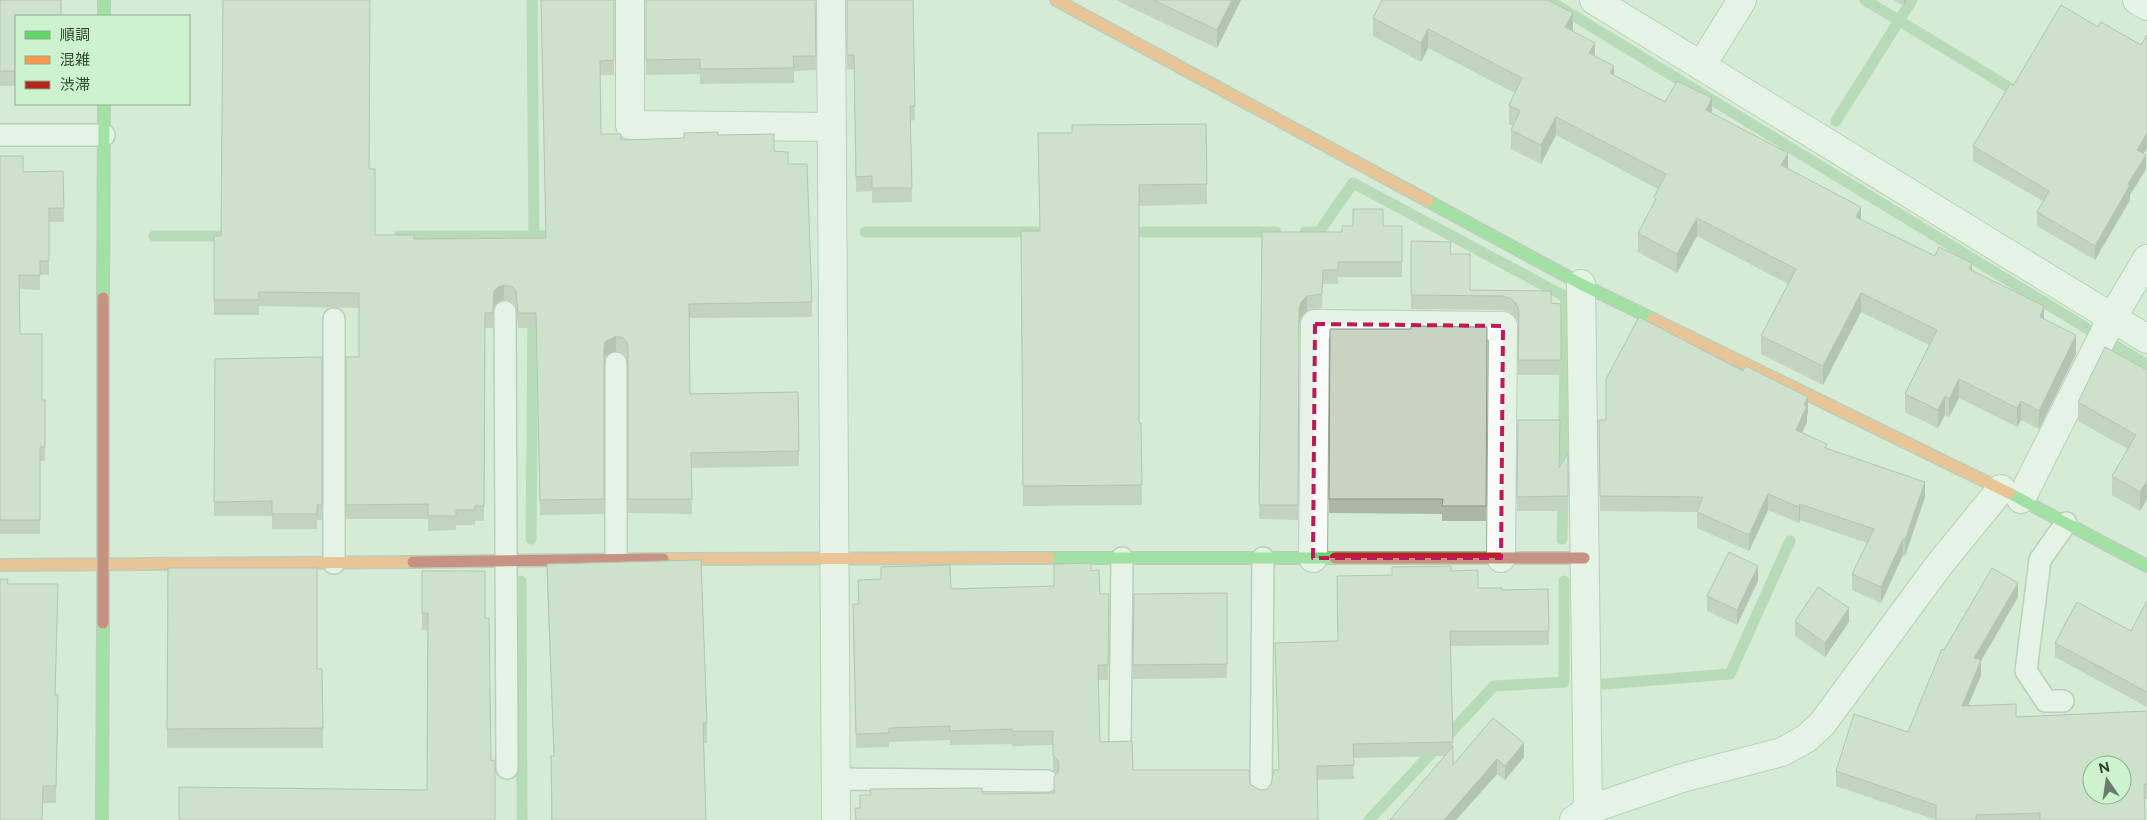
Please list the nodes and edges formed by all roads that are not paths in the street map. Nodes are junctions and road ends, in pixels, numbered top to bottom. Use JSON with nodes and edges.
{"nodes":[{"id":1,"x":104,"y":0,"type":"edge"},
{"id":2,"x":630,"y":0,"type":"edge"},
{"id":3,"x":831,"y":0,"type":"edge"},
{"id":4,"x":1056,"y":0,"type":"edge"},
{"id":5,"x":1594,"y":0,"type":"edge"},
{"id":6,"x":1742,"y":0,"type":"edge"},
{"id":7,"x":2137,"y":0,"type":"edge"},
{"id":8,"x":2147,"y":6,"type":"edge"},
{"id":9,"x":104,"y":15,"type":"edge"},
{"id":10,"x":1701,"y":66,"type":"junction"},
{"id":11,"x":104,"y":105,"type":"edge"},
{"id":12,"x":832,"y":127,"type":"junction"},
{"id":13,"x":0,"y":134,"type":"edge"},
{"id":14,"x":104,"y":135,"type":"junction"},
{"id":15,"x":2147,"y":259,"type":"edge"},
{"id":16,"x":1581,"y":284,"type":"junction"},
{"id":17,"x":505,"y":312,"type":"dead end"},
{"id":18,"x":334,"y":319,"type":"dead end"},
{"id":19,"x":2105,"y":331,"type":"junction"},
{"id":20,"x":2147,"y":339,"type":"edge"},
{"id":21,"x":616,"y":364,"type":"dead end"},
{"id":22,"x":2011,"y":494,"type":"junction"},
{"id":23,"x":2066,"y":523,"type":"junction"},
{"id":24,"x":835,"y":558,"type":"junction"},
{"id":25,"x":1122,"y":558,"type":"junction"},
{"id":26,"x":1263,"y":558,"type":"junction"},
{"id":27,"x":1313,"y":558,"type":"junction"},
{"id":28,"x":1501,"y":558,"type":"junction"},
{"id":29,"x":1584,"y":558,"type":"junction"},
{"id":30,"x":616,"y":559,"type":"junction"},
{"id":31,"x":506,"y":560,"type":"junction"},
{"id":32,"x":334,"y":562,"type":"junction"},
{"id":33,"x":103,"y":564,"type":"junction"},
{"id":34,"x":0,"y":565,"type":"edge"},
{"id":35,"x":2147,"y":566,"type":"edge"},
{"id":36,"x":2063,"y":701,"type":"dead end"},
{"id":37,"x":1120,"y":741,"type":"edge"},
{"id":38,"x":506,"y":768,"type":"dead end"},
{"id":39,"x":836,"y":779,"type":"junction"},
{"id":40,"x":1047,"y":781,"type":"dead end"},
{"id":41,"x":1261,"y":792,"type":"edge"},
{"id":42,"x":1626,"y":810,"type":"edge"},
{"id":43,"x":1581,"y":815,"type":"edge"},
{"id":44,"x":102,"y":820,"type":"edge"},
{"id":45,"x":836,"y":820,"type":"edge"}],
"edges":[{"from":1,"to":9,"type":"street"},
{"from":2,"to":12,"type":"street"},
{"from":3,"to":12,"type":"street"},
{"from":4,"to":16,"type":"street"},
{"from":5,"to":10,"type":"street"},
{"from":6,"to":10,"type":"street"},
{"from":7,"to":8,"type":"street"},
{"from":10,"to":19,"type":"street"},
{"from":11,"to":14,"type":"street"},
{"from":12,"to":24,"type":"street"},
{"from":13,"to":14,"type":"lane"},
{"from":14,"to":33,"type":"street"},
{"from":15,"to":19,"type":"street"},
{"from":16,"to":22,"type":"street"},
{"from":16,"to":29,"type":"street"},
{"from":17,"to":31,"type":"lane"},
{"from":18,"to":32,"type":"lane"},
{"from":19,"to":20,"type":"street"},
{"from":19,"to":22,"type":"street"},
{"from":21,"to":30,"type":"lane"},
{"from":22,"to":23,"type":"street"},
{"from":22,"to":42,"type":"street"},
{"from":23,"to":35,"type":"street"},
{"from":23,"to":36,"type":"lane"},
{"from":24,"to":25,"type":"street"},
{"from":24,"to":30,"type":"street"},
{"from":24,"to":39,"type":"street"},
{"from":25,"to":26,"type":"street"},
{"from":25,"to":37,"type":"lane"},
{"from":26,"to":27,"type":"street"},
{"from":26,"to":41,"type":"lane"},
{"from":27,"to":28,"type":"street"},
{"from":27,"to":28,"type":"street"},
{"from":28,"to":29,"type":"street"},
{"from":29,"to":43,"type":"street"},
{"from":30,"to":31,"type":"street"},
{"from":31,"to":32,"type":"street"},
{"from":31,"to":38,"type":"lane"},
{"from":32,"to":33,"type":"street"},
{"from":33,"to":34,"type":"street"},
{"from":33,"to":44,"type":"street"},
{"from":39,"to":40,"type":"lane"},
{"from":39,"to":45,"type":"street"},
{"from":42,"to":43,"type":"street"}]}
